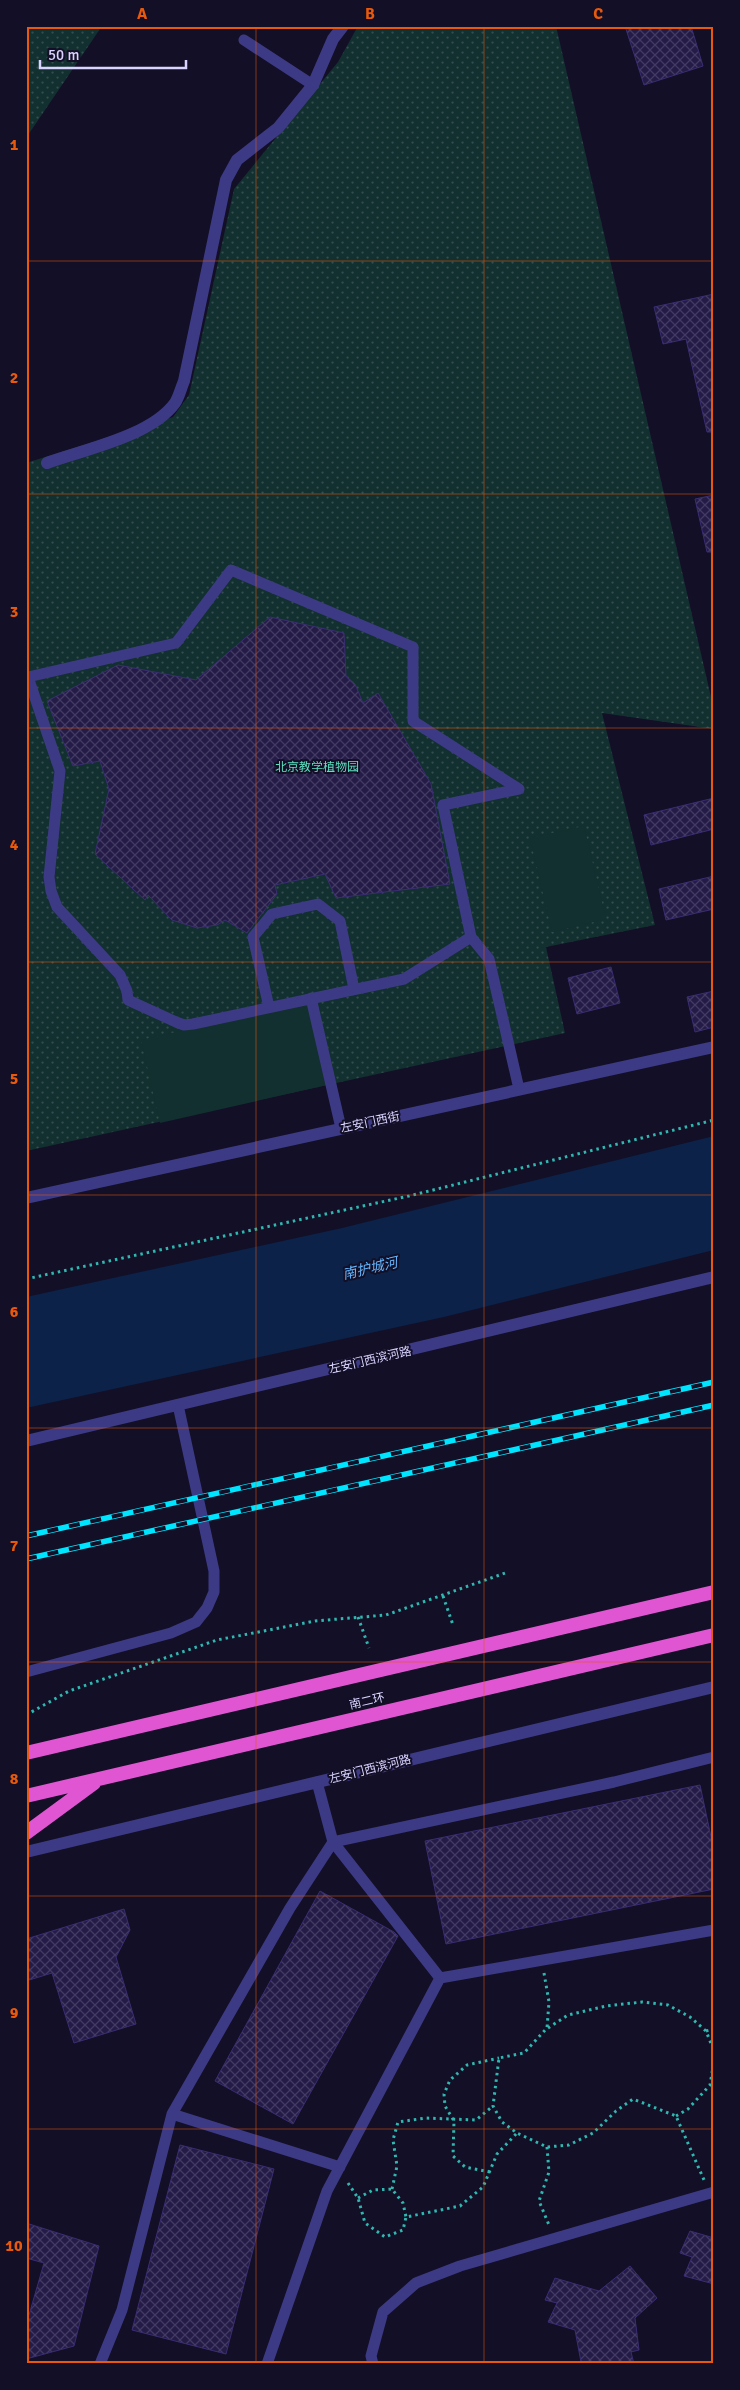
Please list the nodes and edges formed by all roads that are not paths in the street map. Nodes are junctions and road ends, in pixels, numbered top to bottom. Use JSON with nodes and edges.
{"nodes":[{"id":1,"x":343,"y":26,"type":"edge"},
{"id":2,"x":244,"y":40,"type":"dead end"},
{"id":3,"x":313,"y":85,"type":"junction"},
{"id":4,"x":47,"y":462,"type":"dead end"},
{"id":5,"x":471,"y":938,"type":"junction"},
{"id":6,"x":354,"y":989,"type":"junction"},
{"id":7,"x":311,"y":998,"type":"junction"},
{"id":8,"x":269,"y":1007,"type":"junction"},
{"id":9,"x":714,"y":1048,"type":"edge"},
{"id":10,"x":519,"y":1089,"type":"junction"},
{"id":11,"x":341,"y":1128,"type":"junction"},
{"id":12,"x":26,"y":1198,"type":"edge"},
{"id":13,"x":714,"y":1277,"type":"edge"},
{"id":14,"x":178,"y":1406,"type":"junction"},
{"id":15,"x":26,"y":1440,"type":"edge"},
{"id":16,"x":714,"y":1592,"type":"edge"},
{"id":17,"x":714,"y":1635,"type":"edge"},
{"id":18,"x":677,"y":1643,"type":"junction"},
{"id":19,"x":714,"y":1645,"type":"edge"},
{"id":20,"x":26,"y":1672,"type":"edge"},
{"id":21,"x":714,"y":1686,"type":"edge"},
{"id":22,"x":26,"y":1753,"type":"edge"},
{"id":23,"x":714,"y":1758,"type":"edge"},
{"id":24,"x":98,"y":1780,"type":"junction"},
{"id":25,"x":317,"y":1782,"type":"junction"},
{"id":26,"x":26,"y":1796,"type":"edge"},
{"id":27,"x":26,"y":1833,"type":"edge"},
{"id":28,"x":333,"y":1842,"type":"junction"},
{"id":29,"x":26,"y":1852,"type":"edge"},
{"id":30,"x":714,"y":1930,"type":"edge"},
{"id":31,"x":440,"y":1978,"type":"junction"},
{"id":32,"x":172,"y":2114,"type":"junction"},
{"id":33,"x":340,"y":2167,"type":"junction"},
{"id":34,"x":712,"y":2192,"type":"edge"},
{"id":35,"x":100,"y":2364,"type":"edge"},
{"id":36,"x":267,"y":2364,"type":"edge"},
{"id":37,"x":373,"y":2364,"type":"edge"}],
"edges":[{"from":1,"to":3,"type":"street"},
{"from":2,"to":3,"type":"lane"},
{"from":3,"to":4,"type":"street"},
{"from":5,"to":6,"type":"lane"},
{"from":5,"to":8,"type":"lane"},
{"from":5,"to":10,"type":"lane"},
{"from":6,"to":7,"type":"lane"},
{"from":6,"to":8,"type":"lane"},
{"from":7,"to":8,"type":"lane"},
{"from":7,"to":11,"type":"lane"},
{"from":9,"to":10,"type":"street","name":"左安门西街"},
{"from":10,"to":11,"type":"street","name":"左安门西街"},
{"from":11,"to":12,"type":"street","name":"左安门西街"},
{"from":13,"to":14,"type":"street","name":"左安门西滨河路"},
{"from":14,"to":15,"type":"street","name":"左安门西滨河路"},
{"from":14,"to":20,"type":"lane"},
{"from":16,"to":22,"type":"highway"},
{"from":17,"to":18,"type":"highway","name":"南二环"},
{"from":18,"to":19,"type":"highway"},
{"from":18,"to":24,"type":"highway","name":"南二环"},
{"from":21,"to":25,"type":"street","name":"左安门西滨河路"},
{"from":23,"to":28,"type":"lane"},
{"from":24,"to":26,"type":"highway","name":"南二环"},
{"from":24,"to":27,"type":"highway"},
{"from":25,"to":28,"type":"lane"},
{"from":25,"to":29,"type":"street","name":"左安门西滨河路"},
{"from":28,"to":31,"type":"lane"},
{"from":28,"to":32,"type":"lane"},
{"from":30,"to":31,"type":"lane"},
{"from":31,"to":33,"type":"lane"},
{"from":32,"to":33,"type":"lane"},
{"from":32,"to":35,"type":"lane"},
{"from":33,"to":36,"type":"lane"},
{"from":34,"to":37,"type":"lane"}]}
